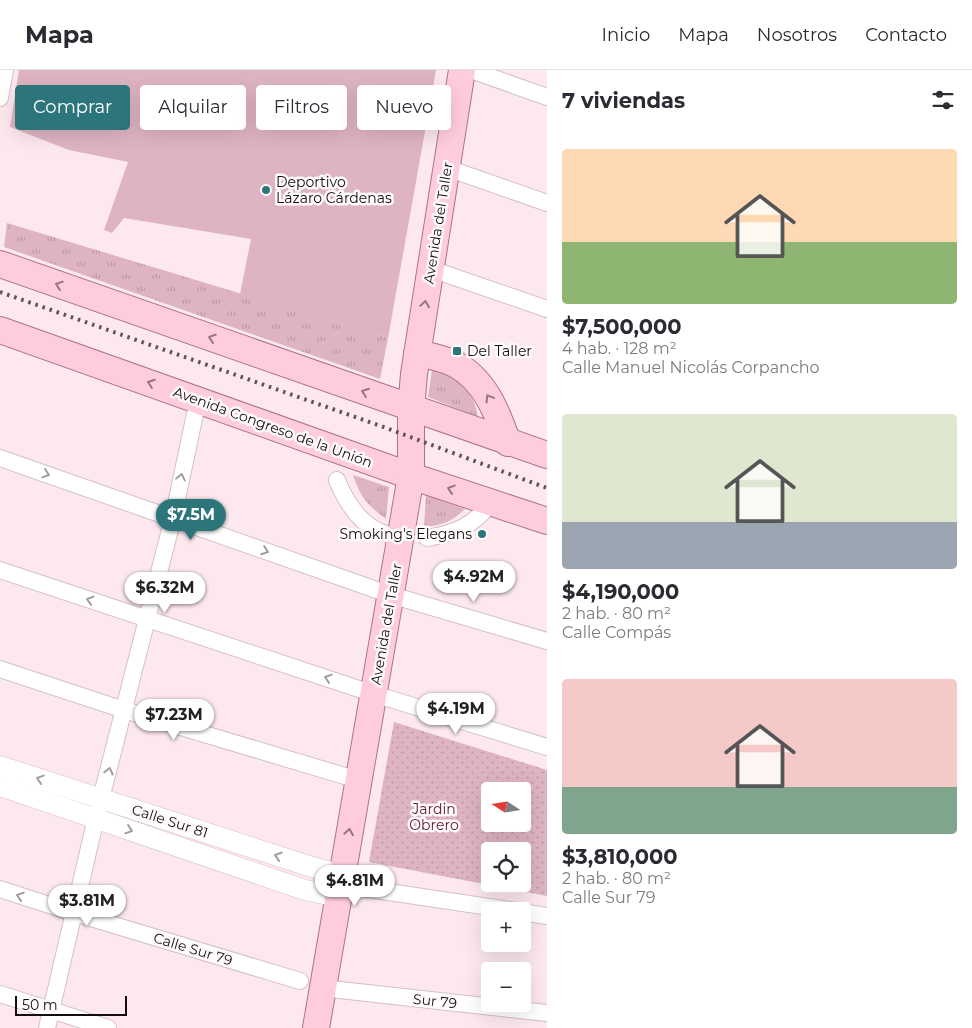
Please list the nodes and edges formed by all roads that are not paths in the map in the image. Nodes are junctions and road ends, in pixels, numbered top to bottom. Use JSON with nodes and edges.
{"nodes":[{"id":1,"x":4,"y":70,"type":"edge"},
{"id":2,"x":462,"y":70,"type":"edge"},
{"id":3,"x":471,"y":70,"type":"edge"},
{"id":4,"x":547,"y":97,"type":"edge"},
{"id":5,"x":0,"y":98,"type":"edge"},
{"id":6,"x":447,"y":168,"type":"junction"},
{"id":7,"x":547,"y":203,"type":"edge"},
{"id":8,"x":0,"y":264,"type":"edge"},
{"id":9,"x":431,"y":269,"type":"junction"},
{"id":10,"x":547,"y":309,"type":"edge"},
{"id":11,"x":0,"y":331,"type":"edge"},
{"id":12,"x":417,"y":352,"type":"junction"},
{"id":13,"x":198,"y":400,"type":"junction"},
{"id":14,"x":411,"y":409,"type":"junction"},
{"id":15,"x":508,"y":442,"type":"junction"},
{"id":16,"x":547,"y":455,"type":"edge"},
{"id":17,"x":0,"y":458,"type":"edge"},
{"id":18,"x":411,"y":476,"type":"junction"},
{"id":19,"x":337,"y":480,"type":"dead end"},
{"id":20,"x":491,"y":503,"type":"junction"},
{"id":21,"x":173,"y":518,"type":"junction"},
{"id":22,"x":547,"y":522,"type":"edge"},
{"id":23,"x":401,"y":538,"type":"junction"},
{"id":24,"x":428,"y":538,"type":"dead end"},
{"id":25,"x":0,"y":570,"type":"edge"},
{"id":26,"x":391,"y":596,"type":"junction"},
{"id":27,"x":148,"y":620,"type":"junction"},
{"id":28,"x":547,"y":641,"type":"edge"},
{"id":29,"x":0,"y":669,"type":"edge"},
{"id":30,"x":374,"y":694,"type":"junction"},
{"id":31,"x":124,"y":710,"type":"junction"},
{"id":32,"x":547,"y":747,"type":"edge"},
{"id":33,"x":0,"y":766,"type":"edge"},
{"id":34,"x":358,"y":780,"type":"junction"},
{"id":35,"x":0,"y":786,"type":"edge"},
{"id":36,"x":99,"y":809,"type":"junction"},
{"id":37,"x":347,"y":887,"type":"junction"},
{"id":38,"x":0,"y":889,"type":"edge"},
{"id":39,"x":481,"y":906,"type":"edge"},
{"id":40,"x":531,"y":913,"type":"edge"},
{"id":41,"x":74,"y":914,"type":"junction"},
{"id":42,"x":547,"y":916,"type":"edge"},
{"id":43,"x":311,"y":985,"type":"junction"},
{"id":44,"x":0,"y":994,"type":"edge"},
{"id":45,"x":51,"y":1010,"type":"junction"},
{"id":46,"x":547,"y":1013,"type":"edge"},
{"id":47,"x":47,"y":1028,"type":"edge"},
{"id":48,"x":108,"y":1028,"type":"edge"},
{"id":49,"x":316,"y":1028,"type":"edge"}],
"edges":[{"from":1,"to":5,"type":"street"},
{"from":2,"to":6,"type":"main road","name":"Avenida del Taller"},
{"from":3,"to":4,"type":"street"},
{"from":6,"to":7,"type":"street"},
{"from":6,"to":9,"type":"main road","name":"Avenida del Taller"},
{"from":14,"to":8,"type":"main road","one_way":true},
{"from":9,"to":10,"type":"street"},
{"from":12,"to":9,"type":"main road","name":"Avenida del Taller","one_way":true},
{"from":13,"to":11,"type":"main road","name":"Avenida Congreso de la Unión","one_way":true},
{"from":12,"to":14,"type":"main road","name":"Avenida del Taller"},
{"from":15,"to":12,"type":"main road","one_way":true},
{"from":13,"to":18,"type":"main road","name":"Avenida Congreso de la Unión"},
{"from":21,"to":13,"type":"street","one_way":true},
{"from":14,"to":15,"type":"main road"},
{"from":14,"to":18,"type":"main road","name":"Avenida del Taller"},
{"from":15,"to":16,"type":"main road"},
{"from":17,"to":21,"type":"street","one_way":true},
{"from":20,"to":18,"type":"main road","name":"Avenida Congreso de la Unión","one_way":true},
{"from":18,"to":23,"type":"main road","name":"Avenida del Taller"},
{"from":19,"to":23,"type":"street"},
{"from":20,"to":22,"type":"main road","name":"Avenida Congreso de la Unión"},
{"from":20,"to":24,"type":"street"},
{"from":21,"to":26,"type":"street","one_way":true},
{"from":21,"to":27,"type":"street"},
{"from":23,"to":26,"type":"main road","name":"Avenida del Taller"},
{"from":27,"to":25,"type":"street","one_way":true},
{"from":26,"to":28,"type":"street"},
{"from":26,"to":30,"type":"main road","name":"Avenida del Taller"},
{"from":30,"to":27,"type":"street","one_way":true},
{"from":27,"to":31,"type":"street"},
{"from":29,"to":31,"type":"street"},
{"from":30,"to":32,"type":"street"},
{"from":30,"to":34,"type":"main road","name":"Avenida del Taller"},
{"from":31,"to":34,"type":"street"},
{"from":36,"to":31,"type":"street","one_way":true},
{"from":36,"to":33,"type":"street","name":"Calle Sur 81","one_way":true},
{"from":37,"to":34,"type":"main road","name":"Avenida del Taller","one_way":true},
{"from":35,"to":36,"type":"street","name":"Calle Sur 81"},
{"from":36,"to":37,"type":"street","name":"Calle Sur 81"},
{"from":36,"to":41,"type":"street"},
{"from":37,"to":39,"type":"street"},
{"from":37,"to":43,"type":"main road","name":"Avenida del Taller"},
{"from":41,"to":38,"type":"street","name":"Calle Sur 79","one_way":true},
{"from":40,"to":42,"type":"street"},
{"from":41,"to":43,"type":"street","name":"Calle Sur 79"},
{"from":41,"to":45,"type":"street"},
{"from":43,"to":46,"type":"street","name":"Sur 79"},
{"from":43,"to":49,"type":"main road","name":"Avenida del Taller"},
{"from":44,"to":45,"type":"street"},
{"from":45,"to":47,"type":"street"},
{"from":45,"to":48,"type":"street"}]}
